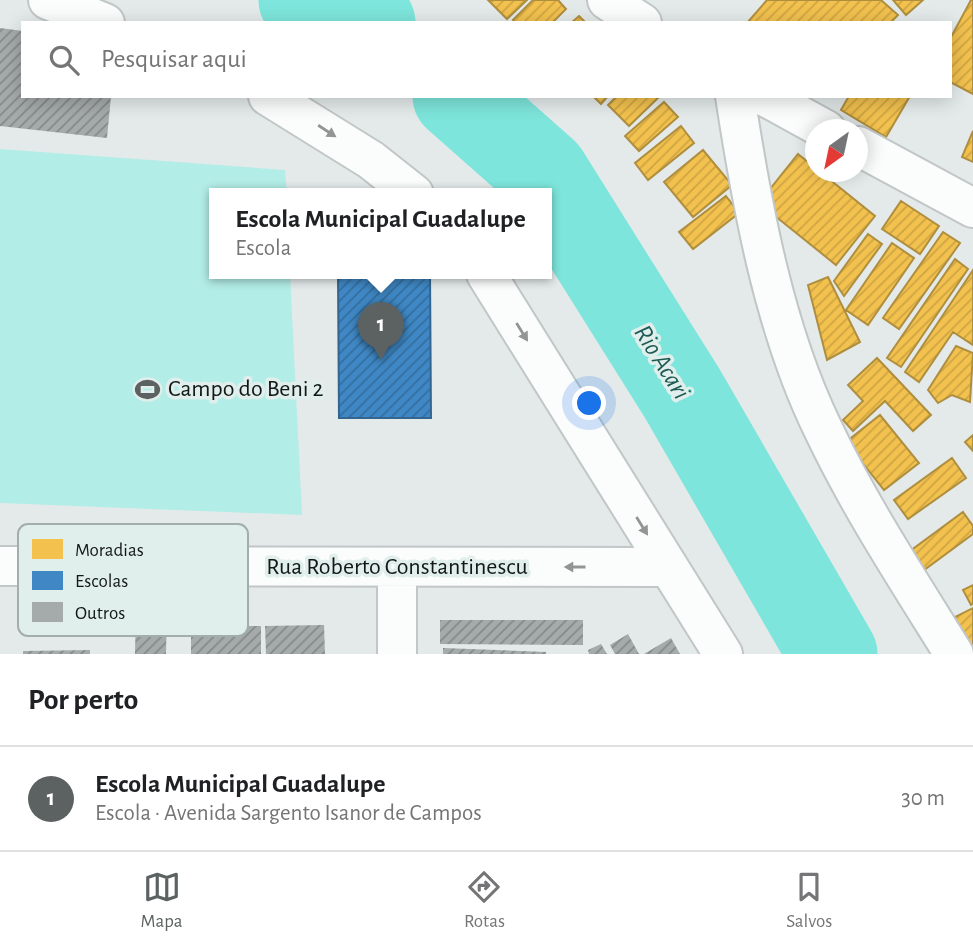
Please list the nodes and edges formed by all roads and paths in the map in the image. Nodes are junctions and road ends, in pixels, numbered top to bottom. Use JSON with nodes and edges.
{"nodes":[{"id":1,"x":48,"y":0,"type":"edge"},
{"id":2,"x":607,"y":0,"type":"edge"},
{"id":3,"x":101,"y":21,"type":"edge"},
{"id":4,"x":639,"y":21,"type":"edge"},
{"id":5,"x":272,"y":98,"type":"edge"},
{"id":6,"x":735,"y":98,"type":"edge"},
{"id":7,"x":768,"y":98,"type":"edge"},
{"id":8,"x":806,"y":119,"type":"edge"},
{"id":9,"x":868,"y":151,"type":"edge"},
{"id":10,"x":406,"y":188,"type":"edge"},
{"id":11,"x":973,"y":208,"type":"edge"},
{"id":12,"x":489,"y":279,"type":"edge"},
{"id":13,"x":0,"y":566,"type":"edge"},
{"id":14,"x":18,"y":566,"type":"edge"},
{"id":15,"x":248,"y":567,"type":"edge"},
{"id":16,"x":397,"y":567,"type":"junction"},
{"id":17,"x":667,"y":567,"type":"junction"},
{"id":18,"x":397,"y":654,"type":"edge"},
{"id":19,"x":723,"y":654,"type":"edge"},
{"id":20,"x":954,"y":654,"type":"edge"}],
"edges":[{"from":1,"to":3,"type":"street"},
{"from":2,"to":4,"type":"street"},
{"from":5,"to":10,"type":"street","one_way":true},
{"from":6,"to":20,"type":"street"},
{"from":7,"to":8,"type":"street"},
{"from":9,"to":11,"type":"street"},
{"from":12,"to":17,"type":"street","one_way":true},
{"from":13,"to":14,"type":"street","name":"Rua Roberto Constantinescu"},
{"from":15,"to":16,"type":"street","name":"Rua Roberto Constantinescu"},
{"from":17,"to":16,"type":"street","name":"Rua Roberto Constantinescu","one_way":true},
{"from":16,"to":18,"type":"street"},
{"from":17,"to":19,"type":"street"}]}
